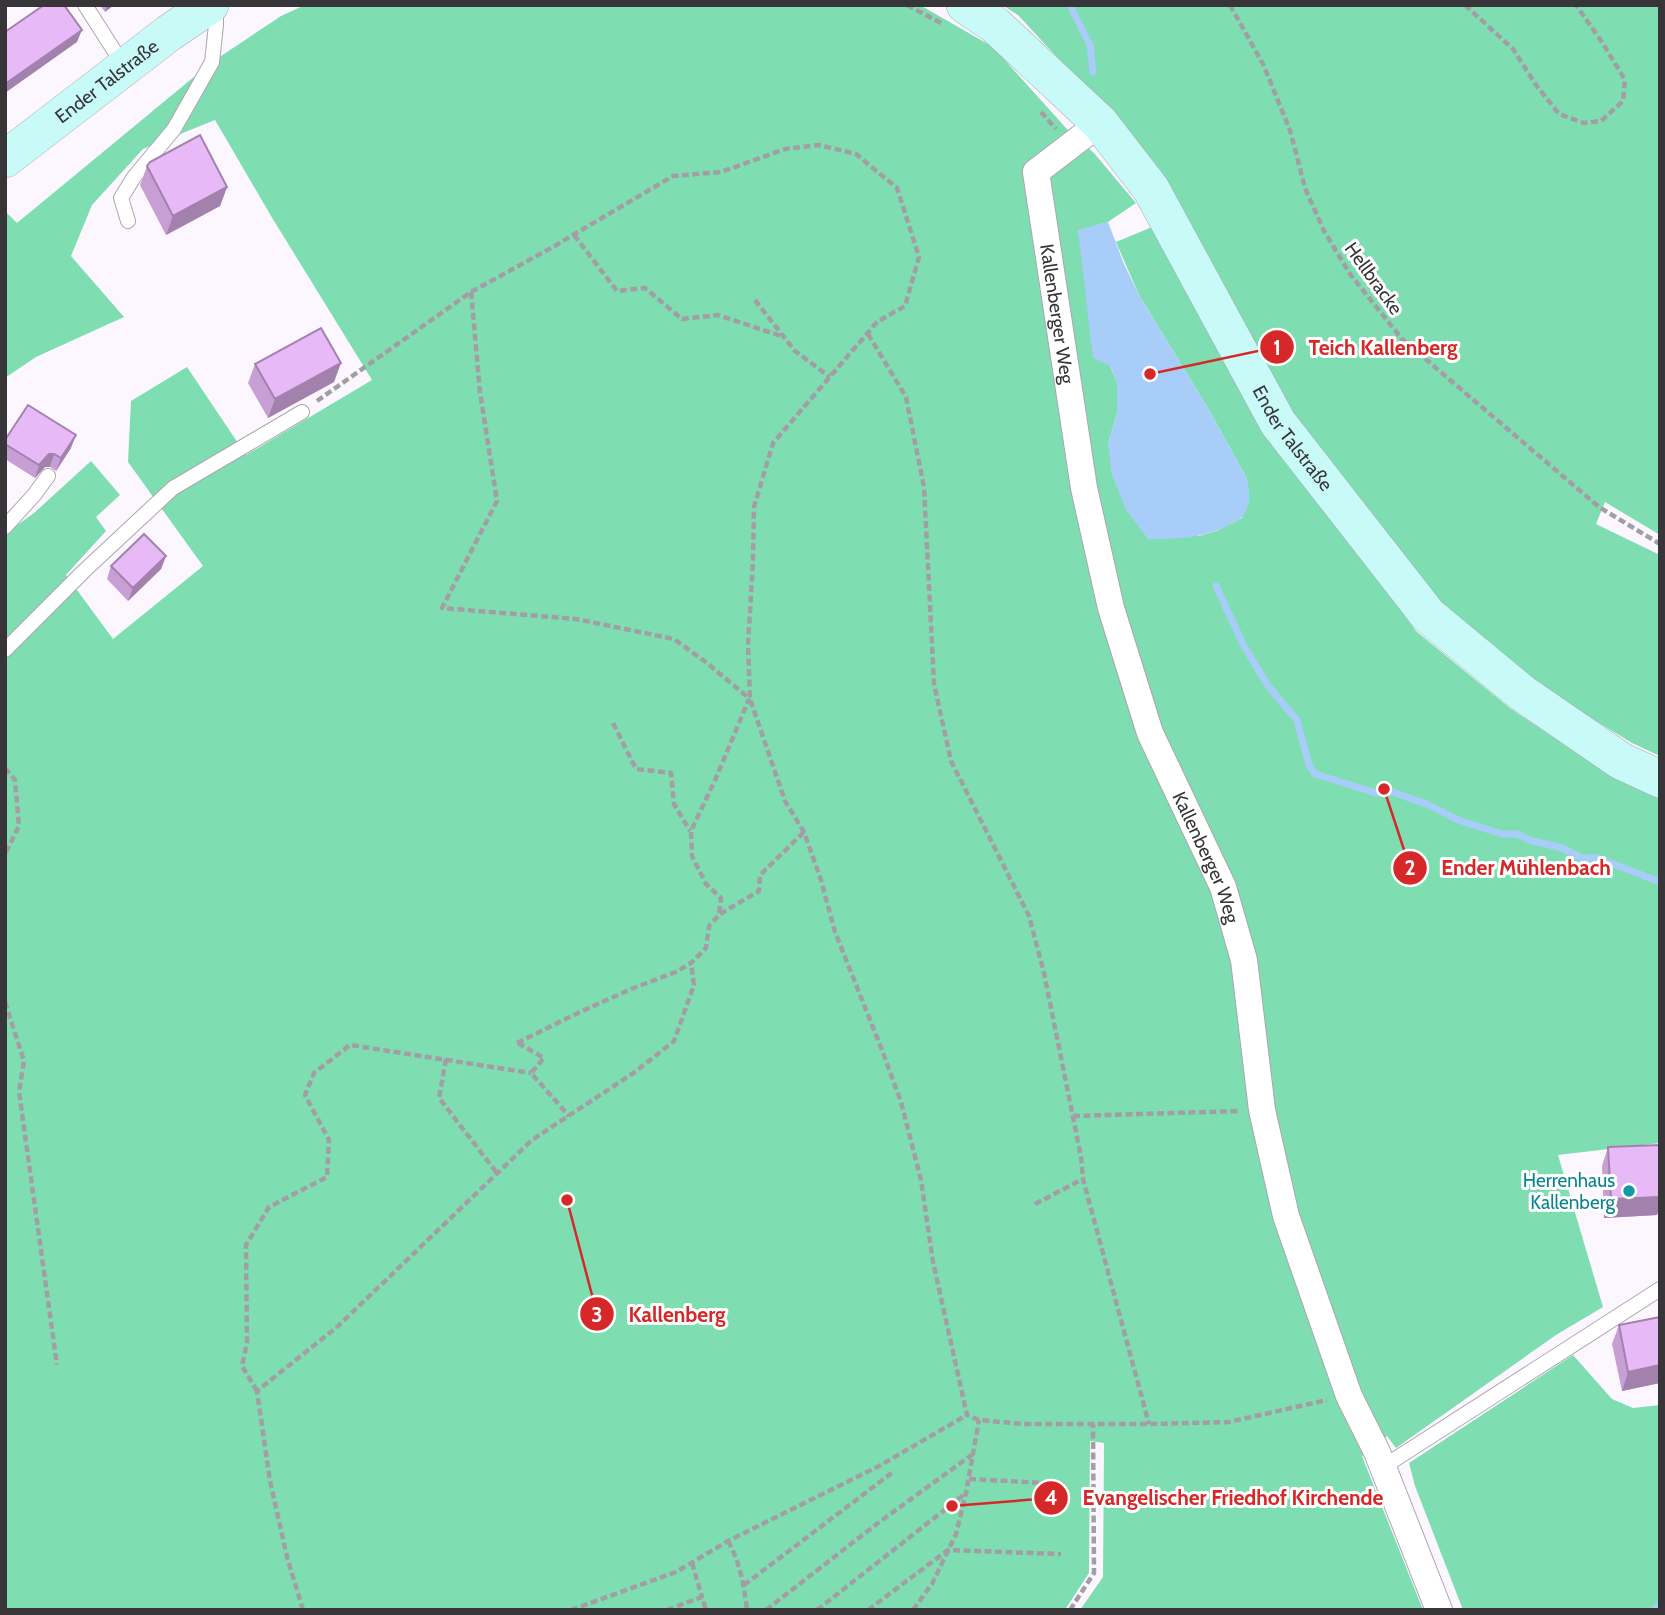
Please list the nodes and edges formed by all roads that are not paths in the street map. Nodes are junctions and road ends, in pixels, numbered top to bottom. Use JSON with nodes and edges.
{"nodes":[{"id":1,"x":85,"y":5,"type":"edge"},
{"id":2,"x":209,"y":5,"type":"edge"},
{"id":3,"x":216,"y":5,"type":"edge"},
{"id":4,"x":956,"y":17,"type":"edge"},
{"id":5,"x":124,"y":67,"type":"junction"},
{"id":6,"x":1100,"y":123,"type":"junction"},
{"id":7,"x":5,"y":159,"type":"edge"},
{"id":8,"x":128,"y":221,"type":"dead end"},
{"id":9,"x":302,"y":412,"type":"road end"},
{"id":10,"x":48,"y":476,"type":"dead end"},
{"id":11,"x":5,"y":527,"type":"edge"},
{"id":12,"x":5,"y":650,"type":"edge"},
{"id":13,"x":1660,"y":779,"type":"edge"},
{"id":14,"x":1660,"y":1289,"type":"edge"},
{"id":15,"x":1383,"y":1467,"type":"junction"},
{"id":16,"x":1439,"y":1610,"type":"edge"}],
"edges":[{"from":1,"to":5,"type":"lane"},
{"from":2,"to":5,"type":"main road","name":"Ender Talstraße"},
{"from":3,"to":8,"type":"lane"},
{"from":4,"to":6,"type":"main road","name":"Ender Talstraße"},
{"from":5,"to":7,"type":"main road","name":"Ender Talstraße"},
{"from":6,"to":13,"type":"main road","name":"Ender Talstraße"},
{"from":6,"to":15,"type":"street","name":"Kallenberger Weg"},
{"from":9,"to":12,"type":"lane"},
{"from":10,"to":11,"type":"lane"},
{"from":14,"to":15,"type":"lane"},
{"from":15,"to":16,"type":"street","name":"Kallenberger Weg"}]}
